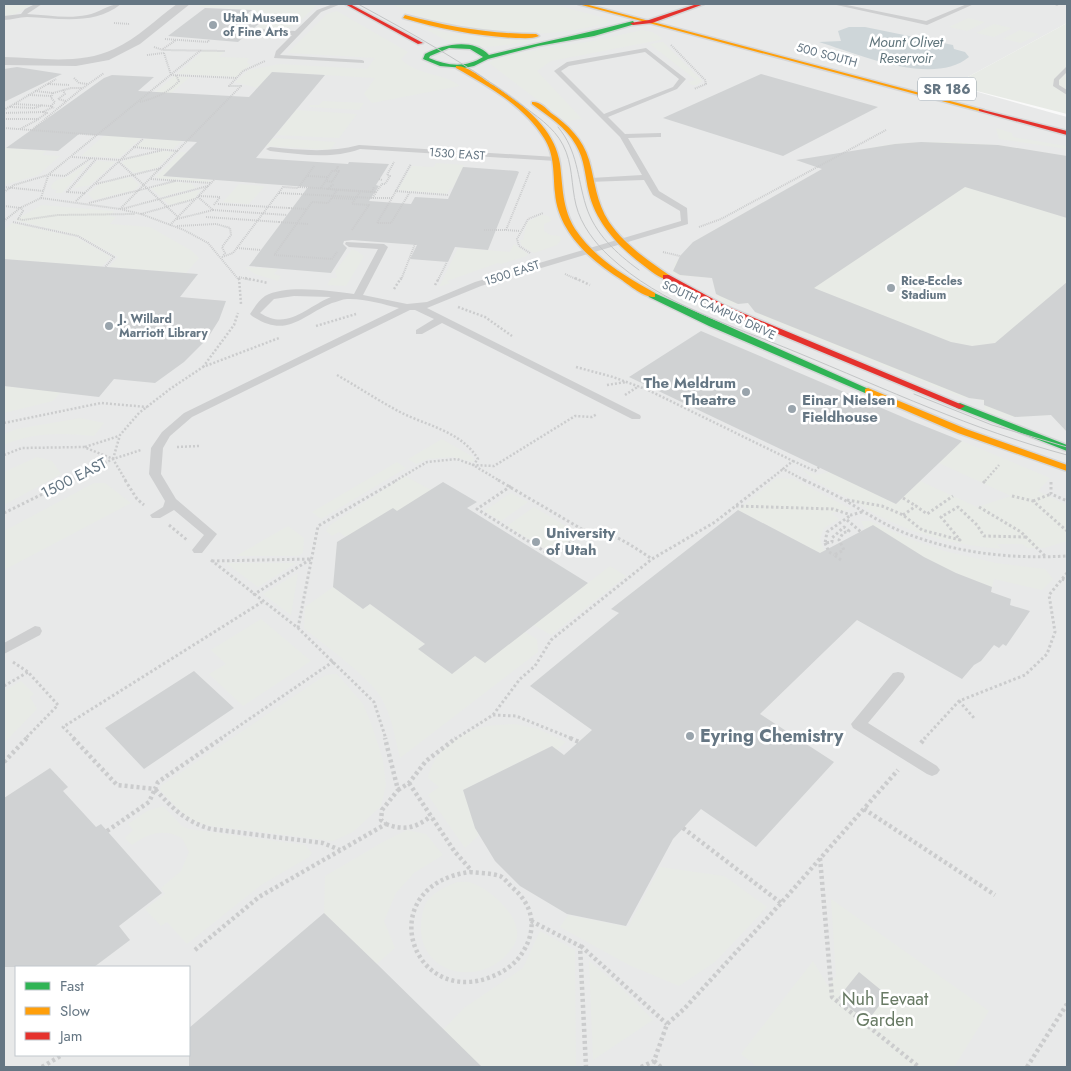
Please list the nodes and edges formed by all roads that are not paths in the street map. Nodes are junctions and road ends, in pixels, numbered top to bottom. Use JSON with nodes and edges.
{"nodes":[{"id":1,"x":39,"y":4,"type":"edge"},
{"id":2,"x":118,"y":4,"type":"edge"},
{"id":3,"x":184,"y":4,"type":"edge"},
{"id":4,"x":338,"y":4,"type":"edge"},
{"id":5,"x":347,"y":4,"type":"edge"},
{"id":6,"x":580,"y":4,"type":"edge"},
{"id":7,"x":616,"y":4,"type":"edge"},
{"id":8,"x":682,"y":4,"type":"edge"},
{"id":9,"x":701,"y":4,"type":"edge"},
{"id":10,"x":835,"y":4,"type":"edge"},
{"id":11,"x":970,"y":4,"type":"edge"},
{"id":12,"x":23,"y":15,"type":"junction"},
{"id":13,"x":4,"y":18,"type":"edge"},
{"id":14,"x":648,"y":19,"type":"junction"},
{"id":15,"x":256,"y":31,"type":"dead end"},
{"id":16,"x":297,"y":33,"type":"junction"},
{"id":17,"x":594,"y":34,"type":"junction"},
{"id":18,"x":455,"y":47,"type":"junction"},
{"id":19,"x":431,"y":52,"type":"junction"},
{"id":20,"x":483,"y":59,"type":"junction"},
{"id":21,"x":4,"y":61,"type":"edge"},
{"id":22,"x":362,"y":62,"type":"dead end"},
{"id":23,"x":458,"y":67,"type":"junction"},
{"id":24,"x":1067,"y":68,"type":"edge"},
{"id":25,"x":514,"y":88,"type":"dead end"},
{"id":26,"x":1067,"y":93,"type":"edge"},
{"id":27,"x":991,"y":100,"type":"dead end"},
{"id":28,"x":946,"y":101,"type":"junction"},
{"id":29,"x":602,"y":117,"type":"junction"},
{"id":30,"x":1067,"y":122,"type":"edge"},
{"id":31,"x":1067,"y":133,"type":"edge"},
{"id":32,"x":658,"y":134,"type":"dead end"},
{"id":33,"x":624,"y":136,"type":"junction"},
{"id":34,"x":270,"y":149,"type":"dead end"},
{"id":35,"x":556,"y":159,"type":"junction"},
{"id":36,"x":647,"y":177,"type":"junction"},
{"id":37,"x":591,"y":180,"type":"junction"},
{"id":38,"x":619,"y":240,"type":"junction"},
{"id":39,"x":349,"y":244,"type":"dead end"},
{"id":40,"x":587,"y":248,"type":"junction"},
{"id":41,"x":341,"y":297,"type":"junction"},
{"id":42,"x":358,"y":298,"type":"junction"},
{"id":43,"x":412,"y":307,"type":"junction"},
{"id":44,"x":442,"y":319,"type":"junction"},
{"id":45,"x":419,"y":332,"type":"dead end"},
{"id":46,"x":636,"y":417,"type":"dead end"},
{"id":47,"x":1067,"y":448,"type":"edge"},
{"id":48,"x":1067,"y":468,"type":"edge"},
{"id":49,"x":171,"y":500,"type":"junction"},
{"id":50,"x":156,"y":515,"type":"road end"},
{"id":51,"x":198,"y":550,"type":"road end"},
{"id":52,"x":35,"y":631,"type":"dead end"},
{"id":53,"x":6,"y":655,"type":"edge"},
{"id":54,"x":898,"y":677,"type":"dead end"},
{"id":55,"x":932,"y":770,"type":"dead end"}],
"edges":[{"from":1,"to":12,"type":"lane"},
{"from":2,"to":12,"type":"lane"},
{"from":3,"to":21,"type":"street"},
{"from":4,"to":16,"type":"lane"},
{"from":5,"to":19,"type":"street"},
{"from":6,"to":14,"type":"street","name":"500 SOUTH","number":"SR 186"},
{"from":7,"to":14,"type":"street","name":"500 SOUTH","number":"SR 186"},
{"from":8,"to":14,"type":"street"},
{"from":9,"to":14,"type":"street"},
{"from":10,"to":11,"type":"lane"},
{"from":12,"to":13,"type":"lane"},
{"from":14,"to":17,"type":"street"},
{"from":14,"to":27,"type":"street","name":"500 SOUTH","number":"SR 186"},
{"from":14,"to":28,"type":"street","name":"500 SOUTH","number":"SR 186"},
{"from":15,"to":16,"type":"lane"},
{"from":16,"to":22,"type":"lane"},
{"from":17,"to":18,"type":"street"},
{"from":17,"to":20,"type":"street"},
{"from":18,"to":19,"type":"street"},
{"from":18,"to":20,"type":"street"},
{"from":19,"to":23,"type":"street"},
{"from":20,"to":23,"type":"street"},
{"from":23,"to":35,"type":"street","name":"SOUTH CAMPUS DRIVE"},
{"from":24,"to":26,"type":"lane"},
{"from":25,"to":37,"type":"street","name":"SOUTH CAMPUS DRIVE"},
{"from":28,"to":30,"type":"street"},
{"from":28,"to":31,"type":"street","name":"500 SOUTH","number":"SR 186"},
{"from":29,"to":29,"type":"lane"},
{"from":29,"to":33,"type":"lane"},
{"from":32,"to":33,"type":"lane"},
{"from":33,"to":36,"type":"lane"},
{"from":34,"to":35,"type":"lane","name":"1530 EAST"},
{"from":35,"to":40,"type":"street","name":"SOUTH CAMPUS DRIVE"},
{"from":36,"to":37,"type":"lane"},
{"from":36,"to":38,"type":"lane","name":"1500 EAST"},
{"from":37,"to":38,"type":"street","name":"SOUTH CAMPUS DRIVE"},
{"from":38,"to":40,"type":"lane","name":"1500 EAST"},
{"from":38,"to":47,"type":"street","name":"SOUTH CAMPUS DRIVE"},
{"from":39,"to":42,"type":"lane"},
{"from":40,"to":43,"type":"lane","name":"1500 EAST"},
{"from":40,"to":48,"type":"street","name":"SOUTH CAMPUS DRIVE"},
{"from":41,"to":41,"type":"lane"},
{"from":41,"to":42,"type":"lane"},
{"from":42,"to":43,"type":"lane"},
{"from":43,"to":44,"type":"lane"},
{"from":43,"to":49,"type":"lane","name":"1500 EAST"},
{"from":44,"to":45,"type":"lane"},
{"from":44,"to":46,"type":"lane"},
{"from":49,"to":50,"type":"lane"},
{"from":49,"to":51,"type":"lane","name":"1500 EAST"},
{"from":52,"to":53,"type":"lane"},
{"from":54,"to":55,"type":"lane"}]}
